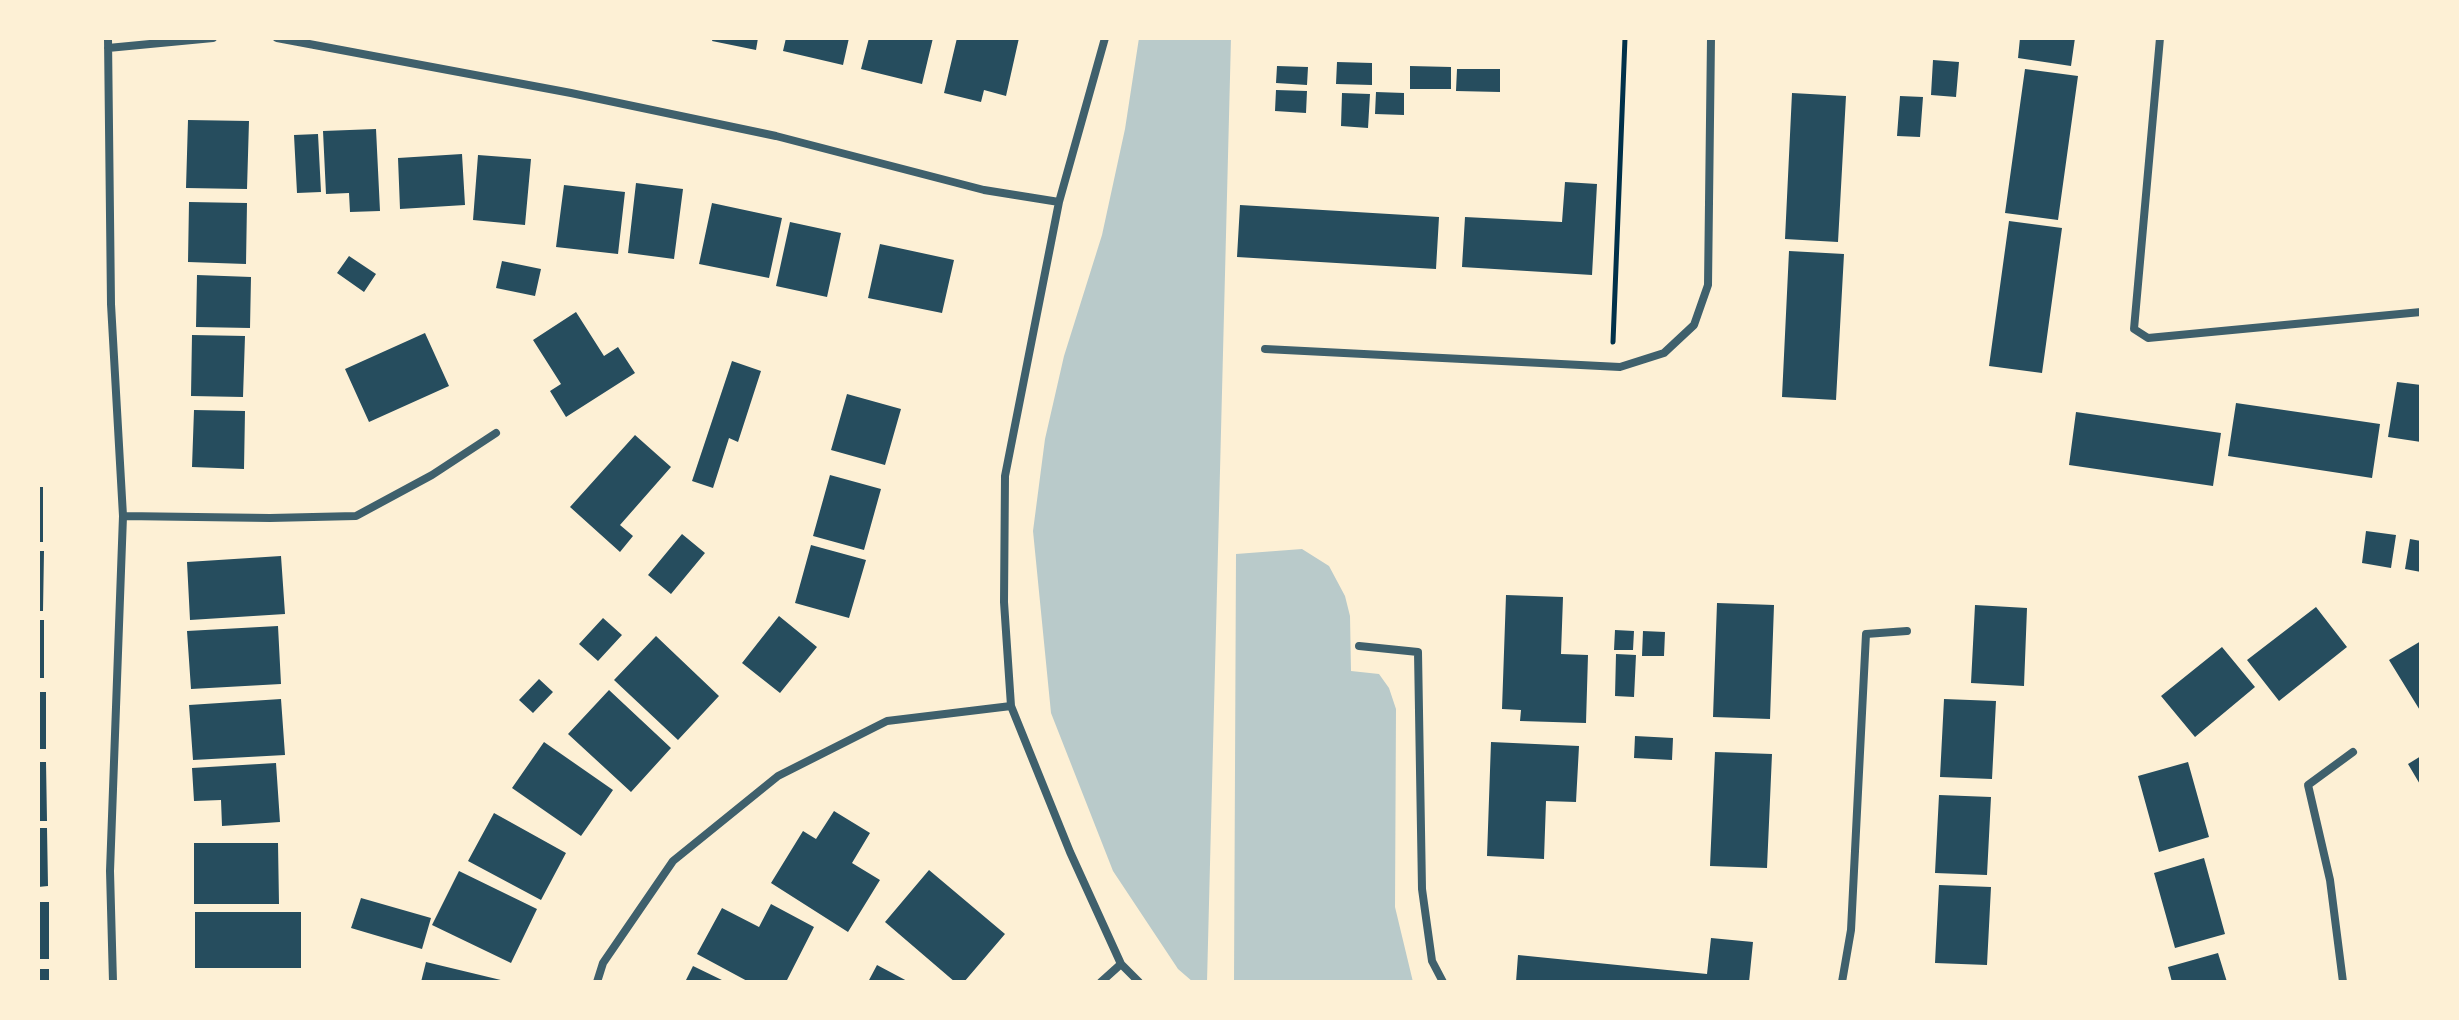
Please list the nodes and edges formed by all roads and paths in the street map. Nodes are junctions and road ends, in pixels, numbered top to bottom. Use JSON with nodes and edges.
{"nodes":[{"id":1,"x":213,"y":38,"type":"edge"},
{"id":2,"x":277,"y":38,"type":"edge"},
{"id":3,"x":1105,"y":38,"type":"edge"},
{"id":4,"x":1625,"y":38,"type":"edge"},
{"id":5,"x":1711,"y":38,"type":"edge"},
{"id":6,"x":2160,"y":38,"type":"edge"},
{"id":7,"x":108,"y":43,"type":"edge"},
{"id":8,"x":1059,"y":202,"type":"junction"},
{"id":9,"x":2421,"y":312,"type":"edge"},
{"id":10,"x":1265,"y":349,"type":"dead end"},
{"id":11,"x":1612,"y":367,"type":"junction"},
{"id":12,"x":496,"y":433,"type":"dead end"},
{"id":13,"x":123,"y":516,"type":"junction"},
{"id":14,"x":1907,"y":631,"type":"dead end"},
{"id":15,"x":1359,"y":646,"type":"dead end"},
{"id":16,"x":1011,"y":706,"type":"junction"},
{"id":17,"x":2353,"y":752,"type":"dead end"},
{"id":18,"x":1121,"y":964,"type":"junction"},
{"id":19,"x":113,"y":982,"type":"edge"},
{"id":20,"x":597,"y":982,"type":"edge"},
{"id":21,"x":1101,"y":982,"type":"edge"},
{"id":22,"x":1139,"y":982,"type":"edge"},
{"id":23,"x":1443,"y":982,"type":"edge"},
{"id":24,"x":1842,"y":982,"type":"edge"},
{"id":25,"x":2343,"y":982,"type":"edge"}],
"edges":[{"from":1,"to":7,"type":"street"},
{"from":2,"to":8,"type":"street"},
{"from":3,"to":8,"type":"street"},
{"from":4,"to":11,"type":"path"},
{"from":5,"to":11,"type":"street"},
{"from":6,"to":9,"type":"street"},
{"from":7,"to":13,"type":"street"},
{"from":8,"to":16,"type":"street"},
{"from":10,"to":11,"type":"street"},
{"from":12,"to":13,"type":"street"},
{"from":13,"to":19,"type":"street"},
{"from":14,"to":24,"type":"street"},
{"from":15,"to":23,"type":"street"},
{"from":16,"to":18,"type":"street"},
{"from":16,"to":20,"type":"street"},
{"from":17,"to":25,"type":"street"},
{"from":18,"to":21,"type":"street"},
{"from":18,"to":22,"type":"street"}]}
